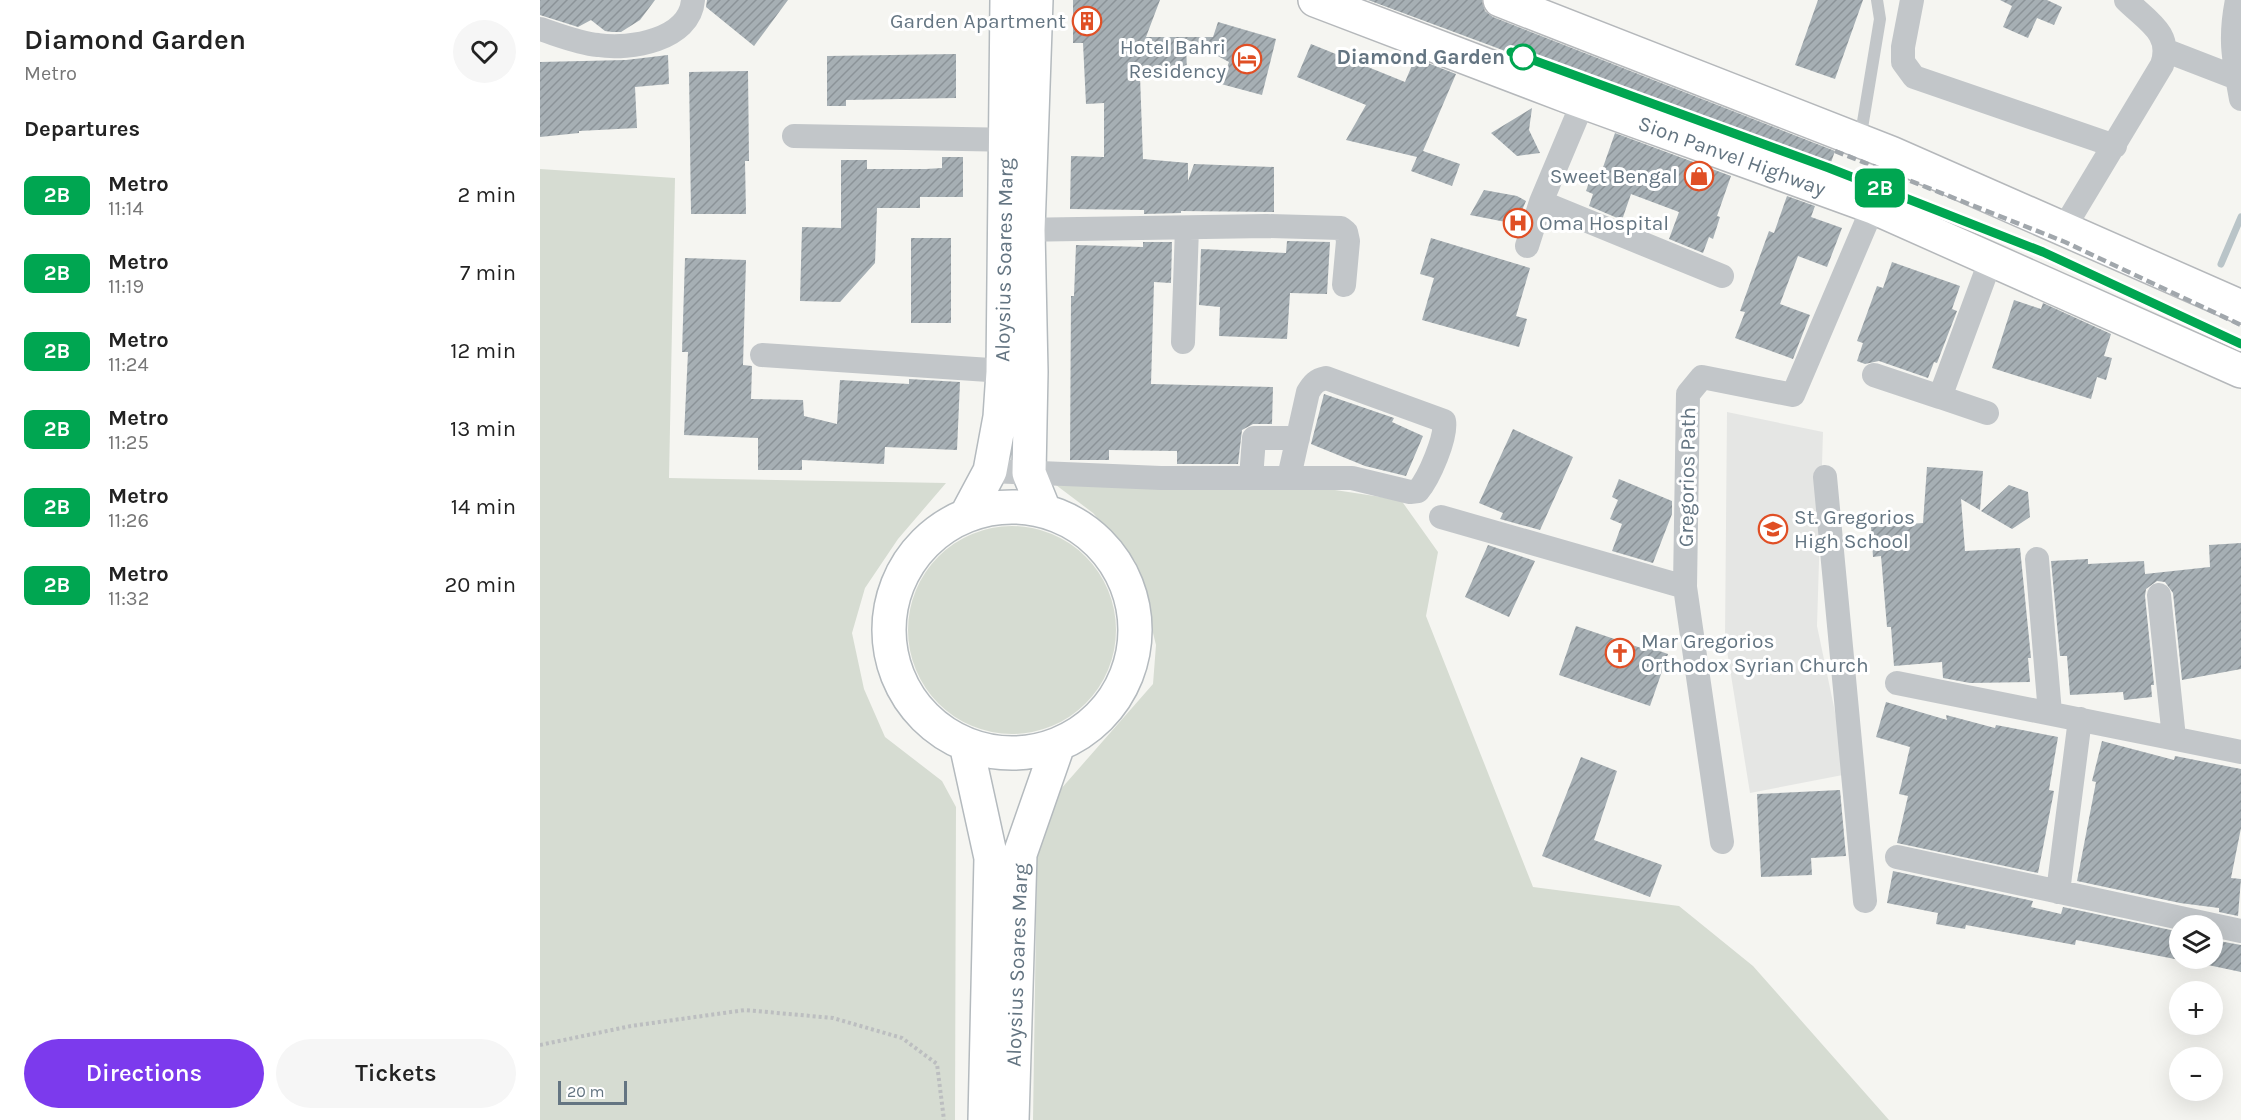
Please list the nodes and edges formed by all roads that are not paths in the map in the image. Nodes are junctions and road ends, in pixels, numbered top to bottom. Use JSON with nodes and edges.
{"nodes":[{"id":1,"x":693,"y":0,"type":"edge"},
{"id":2,"x":1006,"y":0,"type":"edge"},
{"id":3,"x":1036,"y":0,"type":"edge"},
{"id":4,"x":1315,"y":0,"type":"edge"},
{"id":5,"x":1877,"y":0,"type":"edge"},
{"id":6,"x":1912,"y":0,"type":"edge"},
{"id":7,"x":2126,"y":0,"type":"edge"},
{"id":8,"x":2237,"y":0,"type":"edge"},
{"id":9,"x":1524,"y":4,"type":"edge"},
{"id":10,"x":540,"y":29,"type":"edge"},
{"id":11,"x":1018,"y":46,"type":"junction"},
{"id":12,"x":2167,"y":51,"type":"junction"},
{"id":13,"x":2239,"y":89,"type":"edge"},
{"id":14,"x":1583,"y":102,"type":"junction"},
{"id":15,"x":794,"y":136,"type":"dead end"},
{"id":16,"x":1018,"y":140,"type":"junction"},
{"id":17,"x":1859,"y":141,"type":"junction"},
{"id":18,"x":2115,"y":146,"type":"junction"},
{"id":19,"x":1542,"y":202,"type":"junction"},
{"id":20,"x":1873,"y":207,"type":"junction"},
{"id":21,"x":1187,"y":228,"type":"junction"},
{"id":22,"x":2064,"y":228,"type":"junction"},
{"id":23,"x":1016,"y":230,"type":"junction"},
{"id":24,"x":1527,"y":246,"type":"dead end"},
{"id":25,"x":1991,"y":259,"type":"junction"},
{"id":26,"x":1722,"y":276,"type":"dead end"},
{"id":27,"x":1344,"y":285,"type":"dead end"},
{"id":28,"x":2241,"y":307,"type":"edge"},
{"id":29,"x":1183,"y":342,"type":"dead end"},
{"id":30,"x":762,"y":355,"type":"dead end"},
{"id":31,"x":2241,"y":370,"type":"edge"},
{"id":32,"x":1017,"y":372,"type":"junction"},
{"id":33,"x":1874,"y":375,"type":"dead end"},
{"id":34,"x":1940,"y":397,"type":"junction"},
{"id":35,"x":1987,"y":413,"type":"dead end"},
{"id":36,"x":1298,"y":438,"type":"junction"},
{"id":37,"x":990,"y":471,"type":"junction"},
{"id":38,"x":1029,"y":473,"type":"junction"},
{"id":39,"x":1289,"y":477,"type":"junction"},
{"id":40,"x":1825,"y":477,"type":"dead end"},
{"id":41,"x":1251,"y":478,"type":"junction"},
{"id":42,"x":1044,"y":510,"type":"junction"},
{"id":43,"x":967,"y":514,"type":"junction"},
{"id":44,"x":1441,"y":517,"type":"dead end"},
{"id":45,"x":2037,"y":559,"type":"dead end"},
{"id":46,"x":1685,"y":587,"type":"junction"},
{"id":47,"x":2159,"y":595,"type":"dead end"},
{"id":48,"x":1897,"y":683,"type":"dead end"},
{"id":49,"x":2050,"y":714,"type":"junction"},
{"id":50,"x":2080,"y":719,"type":"junction"},
{"id":51,"x":2174,"y":738,"type":"junction"},
{"id":52,"x":966,"y":744,"type":"junction"},
{"id":53,"x":1058,"y":745,"type":"junction"},
{"id":54,"x":2241,"y":752,"type":"edge"},
{"id":55,"x":1722,"y":842,"type":"dead end"},
{"id":56,"x":1897,"y":857,"type":"dead end"},
{"id":57,"x":2058,"y":892,"type":"junction"},
{"id":58,"x":1865,"y":901,"type":"dead end"},
{"id":59,"x":2241,"y":931,"type":"edge"},
{"id":60,"x":985,"y":1120,"type":"edge"},
{"id":61,"x":1012,"y":1120,"type":"edge"}],
"edges":[{"from":1,"to":10,"type":"street"},
{"from":2,"to":11,"type":"main road","name":"Aloysius Soares Marg"},
{"from":3,"to":11,"type":"main road","name":"Aloysius Soares Marg"},
{"from":4,"to":14,"type":"main road","name":"Sion Panvel Highway"},
{"from":5,"to":17,"type":"lane"},
{"from":6,"to":18,"type":"street"},
{"from":7,"to":12,"type":"street"},
{"from":8,"to":13,"type":"street"},
{"from":9,"to":17,"type":"main road"},
{"from":11,"to":16,"type":"main road","name":"Aloysius Soares Marg"},
{"from":12,"to":13,"type":"street"},
{"from":12,"to":18,"type":"street"},
{"from":14,"to":19,"type":"street"},
{"from":14,"to":20,"type":"main road","name":"Sion Panvel Highway"},
{"from":15,"to":16,"type":"street"},
{"from":16,"to":23,"type":"main road","name":"Aloysius Soares Marg"},
{"from":17,"to":22,"type":"main road"},
{"from":18,"to":22,"type":"street"},
{"from":19,"to":24,"type":"street"},
{"from":19,"to":26,"type":"street"},
{"from":20,"to":25,"type":"main road","name":"Sion Panvel Highway"},
{"from":20,"to":46,"type":"street","name":"Gregorios Path"},
{"from":21,"to":23,"type":"street"},
{"from":21,"to":27,"type":"street"},
{"from":21,"to":29,"type":"street"},
{"from":22,"to":28,"type":"main road"},
{"from":23,"to":32,"type":"main road","name":"Aloysius Soares Marg"},
{"from":25,"to":31,"type":"main road","name":"Sion Panvel Highway"},
{"from":25,"to":34,"type":"street"},
{"from":30,"to":32,"type":"street"},
{"from":32,"to":37,"type":"main road","name":"Aloysius Soares Marg"},
{"from":32,"to":38,"type":"main road","name":"Aloysius Soares Marg"},
{"from":33,"to":34,"type":"street"},
{"from":34,"to":35,"type":"street"},
{"from":36,"to":39,"type":"street"},
{"from":36,"to":39,"type":"street"},
{"from":36,"to":41,"type":"street"},
{"from":37,"to":38,"type":"street"},
{"from":37,"to":43,"type":"main road","name":"Aloysius Soares Marg"},
{"from":38,"to":41,"type":"street"},
{"from":38,"to":42,"type":"main road","name":"Aloysius Soares Marg"},
{"from":39,"to":41,"type":"street"},
{"from":40,"to":58,"type":"street"},
{"from":42,"to":43,"type":"main road"},
{"from":42,"to":53,"type":"main road"},
{"from":43,"to":52,"type":"main road"},
{"from":44,"to":46,"type":"street"},
{"from":45,"to":49,"type":"street"},
{"from":46,"to":55,"type":"street","name":"Gregorios Path"},
{"from":47,"to":51,"type":"street"},
{"from":48,"to":49,"type":"street"},
{"from":49,"to":50,"type":"street"},
{"from":50,"to":51,"type":"street"},
{"from":50,"to":57,"type":"street"},
{"from":51,"to":54,"type":"street"},
{"from":52,"to":53,"type":"main road"},
{"from":52,"to":60,"type":"main road","name":"Aloysius Soares Marg"},
{"from":53,"to":61,"type":"main road","name":"Aloysius Soares Marg"},
{"from":56,"to":57,"type":"street"},
{"from":57,"to":59,"type":"street"}]}
